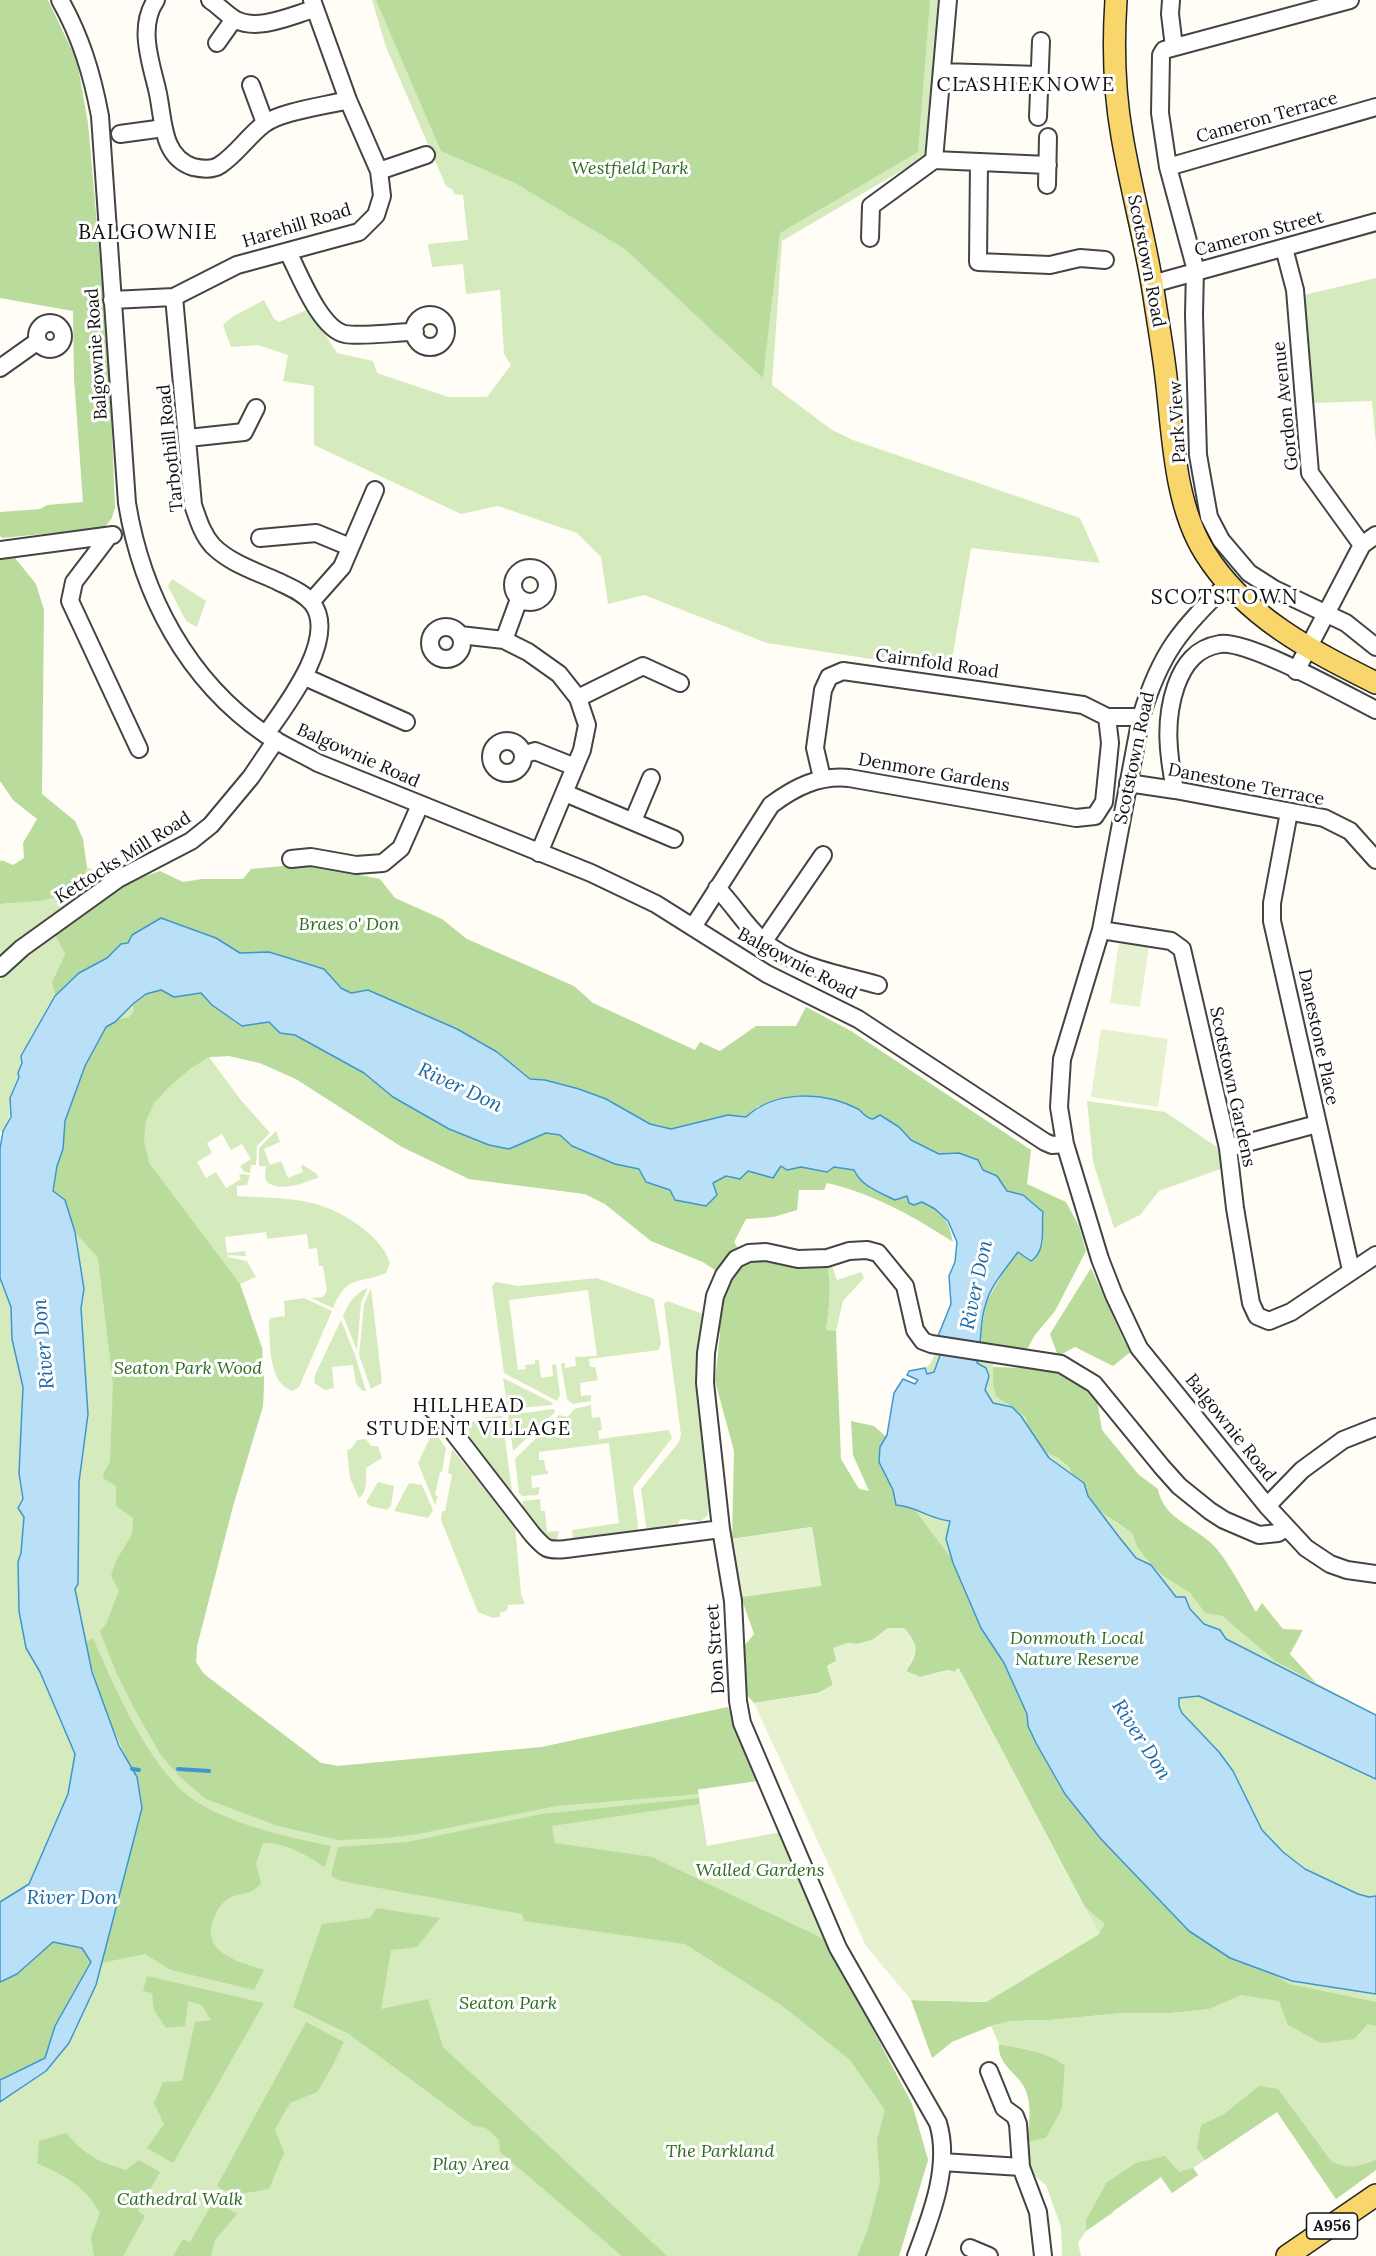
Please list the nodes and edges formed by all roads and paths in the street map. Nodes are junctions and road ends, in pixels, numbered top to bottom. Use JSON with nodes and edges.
{"nodes":[{"id":1,"x":60,"y":0,"type":"edge"},
{"id":2,"x":156,"y":0,"type":"edge"},
{"id":3,"x":948,"y":0,"type":"edge"},
{"id":4,"x":1116,"y":0,"type":"edge"},
{"id":5,"x":1171,"y":0,"type":"edge"},
{"id":6,"x":1350,"y":0,"type":"edge"},
{"id":7,"x":313,"y":5,"type":"edge"},
{"id":8,"x":223,"y":7,"type":"edge"},
{"id":9,"x":1041,"y":41,"type":"dead end"},
{"id":10,"x":218,"y":43,"type":"dead end"},
{"id":11,"x":1174,"y":46,"type":"junction"},
{"id":12,"x":942,"y":72,"type":"junction"},
{"id":13,"x":1039,"y":75,"type":"junction"},
{"id":14,"x":251,"y":85,"type":"dead end"},
{"id":15,"x":348,"y":100,"type":"junction"},
{"id":16,"x":1376,"y":107,"type":"edge"},
{"id":17,"x":1038,"y":117,"type":"dead end"},
{"id":18,"x":265,"y":123,"type":"junction"},
{"id":19,"x":164,"y":128,"type":"junction"},
{"id":20,"x":120,"y":134,"type":"dead end"},
{"id":21,"x":1048,"y":137,"type":"dead end"},
{"id":22,"x":426,"y":155,"type":"dead end"},
{"id":23,"x":934,"y":160,"type":"junction"},
{"id":24,"x":980,"y":162,"type":"junction"},
{"id":25,"x":1048,"y":165,"type":"junction"},
{"id":26,"x":1168,"y":167,"type":"junction"},
{"id":27,"x":379,"y":171,"type":"junction"},
{"id":28,"x":1047,"y":185,"type":"dead end"},
{"id":29,"x":1376,"y":222,"type":"edge"},
{"id":30,"x":870,"y":238,"type":"dead end"},
{"id":31,"x":1284,"y":248,"type":"junction"},
{"id":32,"x":288,"y":252,"type":"junction"},
{"id":33,"x":1105,"y":260,"type":"dead end"},
{"id":34,"x":1195,"y":271,"type":"junction"},
{"id":35,"x":1152,"y":284,"type":"junction"},
{"id":36,"x":174,"y":297,"type":"junction"},
{"id":37,"x":112,"y":300,"type":"junction"},
{"id":38,"x":415,"y":332,"type":"dead end"},
{"id":39,"x":38,"y":341,"type":"dead end"},
{"id":40,"x":0,"y":368,"type":"edge"},
{"id":41,"x":256,"y":408,"type":"dead end"},
{"id":42,"x":188,"y":438,"type":"junction"},
{"id":43,"x":375,"y":490,"type":"dead end"},
{"id":44,"x":132,"y":532,"type":"junction"},
{"id":45,"x":1376,"y":535,"type":"edge"},
{"id":46,"x":109,"y":536,"type":"junction"},
{"id":47,"x":260,"y":538,"type":"dead end"},
{"id":48,"x":1362,"y":545,"type":"junction"},
{"id":49,"x":350,"y":547,"type":"junction"},
{"id":50,"x":0,"y":550,"type":"edge"},
{"id":51,"x":1227,"y":584,"type":"junction"},
{"id":52,"x":519,"y":599,"type":"dead end"},
{"id":53,"x":311,"y":602,"type":"junction"},
{"id":54,"x":1326,"y":614,"type":"junction"},
{"id":55,"x":460,"y":635,"type":"dead end"},
{"id":56,"x":504,"y":640,"type":"junction"},
{"id":57,"x":1309,"y":646,"type":"junction"},
{"id":58,"x":1376,"y":647,"type":"edge"},
{"id":59,"x":1296,"y":670,"type":"junction"},
{"id":60,"x":305,"y":677,"type":"junction"},
{"id":61,"x":680,"y":683,"type":"dead end"},
{"id":62,"x":1376,"y":683,"type":"edge"},
{"id":63,"x":578,"y":698,"type":"junction"},
{"id":64,"x":1376,"y":710,"type":"edge"},
{"id":65,"x":1107,"y":717,"type":"junction"},
{"id":66,"x":1142,"y":717,"type":"junction"},
{"id":67,"x":406,"y":722,"type":"dead end"},
{"id":68,"x":271,"y":737,"type":"junction"},
{"id":69,"x":139,"y":749,"type":"dead end"},
{"id":70,"x":523,"y":755,"type":"dead end"},
{"id":71,"x":575,"y":767,"type":"junction"},
{"id":72,"x":651,"y":778,"type":"dead end"},
{"id":73,"x":822,"y":778,"type":"junction"},
{"id":74,"x":1128,"y":783,"type":"junction"},
{"id":75,"x":1175,"y":790,"type":"junction"},
{"id":76,"x":565,"y":793,"type":"junction"},
{"id":77,"x":420,"y":805,"type":"junction"},
{"id":78,"x":1289,"y":812,"type":"junction"},
{"id":79,"x":633,"y":821,"type":"junction"},
{"id":80,"x":674,"y":839,"type":"dead end"},
{"id":81,"x":539,"y":853,"type":"junction"},
{"id":82,"x":823,"y":855,"type":"dead end"},
{"id":83,"x":291,"y":859,"type":"dead end"},
{"id":84,"x":1376,"y":860,"type":"edge"},
{"id":85,"x":717,"y":888,"type":"junction"},
{"id":86,"x":693,"y":927,"type":"junction"},
{"id":87,"x":1101,"y":930,"type":"junction"},
{"id":88,"x":764,"y":941,"type":"junction"},
{"id":89,"x":0,"y":968,"type":"edge"},
{"id":90,"x":878,"y":984,"type":"dead end"},
{"id":91,"x":1317,"y":1124,"type":"junction"},
{"id":92,"x":1065,"y":1144,"type":"junction"},
{"id":93,"x":1227,"y":1148,"type":"junction"},
{"id":94,"x":1376,"y":1255,"type":"edge"},
{"id":95,"x":1100,"y":1259,"type":"joint"},
{"id":96,"x":1351,"y":1270,"type":"junction"},
{"id":97,"x":433,"y":1410,"type":"dead end"},
{"id":98,"x":1376,"y":1427,"type":"edge"},
{"id":99,"x":1267,"y":1506,"type":"junction"},
{"id":100,"x":1286,"y":1528,"type":"junction"},
{"id":101,"x":721,"y":1529,"type":"junction"},
{"id":102,"x":1376,"y":1574,"type":"edge"},
{"id":103,"x":989,"y":2071,"type":"dead end"},
{"id":104,"x":942,"y":2162,"type":"junction"},
{"id":105,"x":1021,"y":2167,"type":"junction"},
{"id":106,"x":1376,"y":2195,"type":"edge"},
{"id":107,"x":970,"y":2248,"type":"dead end"},
{"id":108,"x":916,"y":2256,"type":"edge"},
{"id":109,"x":989,"y":2256,"type":"edge"},
{"id":110,"x":1043,"y":2256,"type":"edge"},
{"id":111,"x":1287,"y":2256,"type":"edge"}],
"edges":[{"from":1,"to":37,"type":"street","name":"Balgownie Road"},
{"from":2,"to":19,"type":"street"},
{"from":3,"to":12,"type":"street"},
{"from":4,"to":35,"type":"main road","name":"Scotstown Road"},
{"from":5,"to":11,"type":"street"},
{"from":6,"to":11,"type":"street"},
{"from":7,"to":8,"type":"street"},
{"from":7,"to":15,"type":"street","name":"Harehill Road"},
{"from":8,"to":10,"type":"street"},
{"from":9,"to":13,"type":"street"},
{"from":11,"to":26,"type":"street","name":"Park View"},
{"from":12,"to":13,"type":"street"},
{"from":12,"to":23,"type":"street"},
{"from":13,"to":17,"type":"street"},
{"from":14,"to":18,"type":"street"},
{"from":15,"to":18,"type":"street"},
{"from":15,"to":27,"type":"street","name":"Harehill Road"},
{"from":16,"to":26,"type":"street","name":"Cameron Terrace"},
{"from":18,"to":19,"type":"street"},
{"from":19,"to":20,"type":"street"},
{"from":21,"to":25,"type":"street"},
{"from":22,"to":27,"type":"street"},
{"from":23,"to":24,"type":"street"},
{"from":23,"to":30,"type":"street"},
{"from":24,"to":25,"type":"street"},
{"from":24,"to":33,"type":"street"},
{"from":25,"to":28,"type":"street"},
{"from":26,"to":34,"type":"street","name":"Park View"},
{"from":27,"to":32,"type":"street","name":"Harehill Road"},
{"from":29,"to":31,"type":"street","name":"Cameron Street"},
{"from":31,"to":34,"type":"street","name":"Cameron Street"},
{"from":31,"to":48,"type":"street","name":"Gordon Avenue"},
{"from":32,"to":36,"type":"street","name":"Harehill Road"},
{"from":32,"to":38,"type":"street"},
{"from":34,"to":35,"type":"street","name":"Cameron Street"},
{"from":34,"to":54,"type":"street","name":"Park View"},
{"from":35,"to":51,"type":"main road","name":"Scotstown Road"},
{"from":36,"to":37,"type":"street","name":"Harehill Road"},
{"from":36,"to":42,"type":"street","name":"Tarbothill Road"},
{"from":37,"to":44,"type":"street","name":"Balgownie Road"},
{"from":39,"to":40,"type":"street"},
{"from":41,"to":42,"type":"street"},
{"from":42,"to":53,"type":"street","name":"Tarbothill Road"},
{"from":43,"to":49,"type":"street"},
{"from":44,"to":46,"type":"street"},
{"from":44,"to":68,"type":"street","name":"Balgownie Road"},
{"from":45,"to":48,"type":"street"},
{"from":46,"to":50,"type":"street"},
{"from":46,"to":69,"type":"street"},
{"from":47,"to":49,"type":"street"},
{"from":48,"to":54,"type":"street"},
{"from":49,"to":53,"type":"street"},
{"from":51,"to":57,"type":"main road"},
{"from":51,"to":66,"type":"street","name":"Scotstown Road"},
{"from":52,"to":56,"type":"street"},
{"from":53,"to":60,"type":"street"},
{"from":54,"to":57,"type":"street"},
{"from":54,"to":58,"type":"street","name":"Park View"},
{"from":55,"to":56,"type":"street"},
{"from":56,"to":63,"type":"street"},
{"from":57,"to":59,"type":"street"},
{"from":57,"to":62,"type":"main road"},
{"from":59,"to":64,"type":"street"},
{"from":59,"to":75,"type":"street"},
{"from":60,"to":67,"type":"street"},
{"from":60,"to":68,"type":"street"},
{"from":61,"to":63,"type":"street"},
{"from":63,"to":71,"type":"street"},
{"from":65,"to":66,"type":"street","name":"Cairnfold Road"},
{"from":65,"to":73,"type":"street","name":"Denmore Gardens"},
{"from":65,"to":73,"type":"street","name":"Cairnfold Road"},
{"from":66,"to":74,"type":"street","name":"Scotstown Road"},
{"from":68,"to":77,"type":"street","name":"Balgownie Road"},
{"from":68,"to":89,"type":"street","name":"Kettocks Mill Road"},
{"from":70,"to":71,"type":"street"},
{"from":71,"to":76,"type":"street"},
{"from":72,"to":79,"type":"street"},
{"from":73,"to":85,"type":"street","name":"Denmore Gardens"},
{"from":74,"to":75,"type":"street","name":"Danestone Terrace"},
{"from":74,"to":87,"type":"street","name":"Scotstown Road"},
{"from":75,"to":78,"type":"street","name":"Danestone Terrace"},
{"from":76,"to":79,"type":"street"},
{"from":76,"to":81,"type":"street"},
{"from":77,"to":81,"type":"street","name":"Balgownie Road"},
{"from":77,"to":83,"type":"street"},
{"from":78,"to":84,"type":"street","name":"Danestone Terrace"},
{"from":78,"to":91,"type":"street","name":"Danestone Place"},
{"from":79,"to":80,"type":"street"},
{"from":81,"to":86,"type":"street","name":"Balgownie Road"},
{"from":82,"to":88,"type":"street"},
{"from":85,"to":86,"type":"street","name":"Denmore Gardens"},
{"from":85,"to":88,"type":"street"},
{"from":86,"to":92,"type":"street","name":"Balgownie Road"},
{"from":87,"to":92,"type":"street","name":"Scotstown Road"},
{"from":87,"to":93,"type":"street","name":"Scotstown Gardens"},
{"from":88,"to":90,"type":"street"},
{"from":91,"to":93,"type":"street"},
{"from":91,"to":96,"type":"street","name":"Danestone Place"},
{"from":92,"to":95,"type":"street","name":"Scotstown Road"},
{"from":93,"to":96,"type":"street","name":"Scotstown Gardens"},
{"from":94,"to":96,"type":"street"},
{"from":95,"to":99,"type":"street","name":"Balgownie Road"},
{"from":97,"to":101,"type":"street"},
{"from":98,"to":99,"type":"street"},
{"from":99,"to":100,"type":"street","name":"Balgownie Road"},
{"from":100,"to":101,"type":"street","name":"Don Street"},
{"from":100,"to":102,"type":"street","name":"Balgownie Road"},
{"from":101,"to":104,"type":"street","name":"Don Street"},
{"from":103,"to":105,"type":"street"},
{"from":104,"to":105,"type":"street"},
{"from":104,"to":108,"type":"street","name":"Don Street"},
{"from":105,"to":110,"type":"street"},
{"from":106,"to":111,"type":"main road","number":"A956"},
{"from":107,"to":109,"type":"street"}]}
